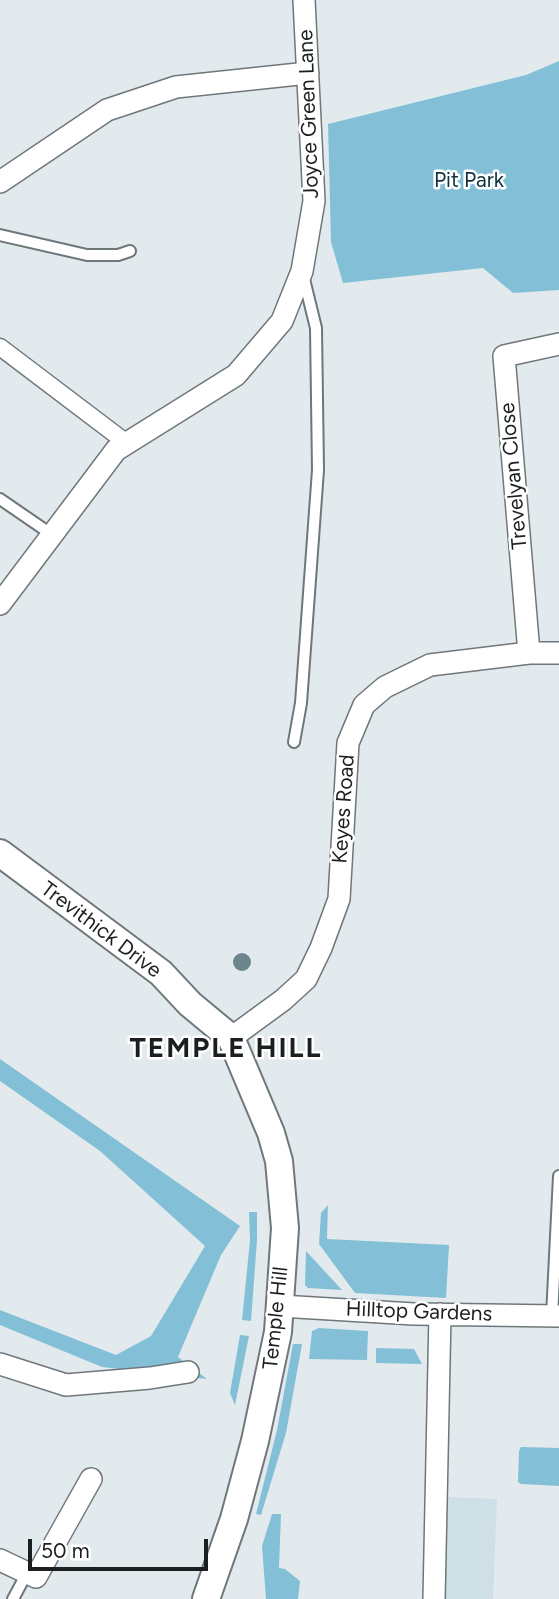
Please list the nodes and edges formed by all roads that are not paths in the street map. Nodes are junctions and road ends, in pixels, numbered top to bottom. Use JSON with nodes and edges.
{"nodes":[{"id":1,"x":304,"y":0,"type":"edge"},
{"id":2,"x":308,"y":73,"type":"junction"},
{"id":3,"x":0,"y":182,"type":"edge"},
{"id":4,"x":0,"y":234,"type":"edge"},
{"id":5,"x":130,"y":251,"type":"dead end"},
{"id":6,"x":302,"y":271,"type":"junction"},
{"id":7,"x":559,"y":344,"type":"edge"},
{"id":8,"x":0,"y":347,"type":"edge"},
{"id":9,"x":128,"y":444,"type":"junction"},
{"id":10,"x":0,"y":499,"type":"edge"},
{"id":11,"x":51,"y":534,"type":"junction"},
{"id":12,"x":0,"y":604,"type":"edge"},
{"id":13,"x":530,"y":653,"type":"junction"},
{"id":14,"x":559,"y":653,"type":"edge"},
{"id":15,"x":294,"y":742,"type":"dead end"},
{"id":16,"x":0,"y":853,"type":"edge"},
{"id":17,"x":231,"y":1038,"type":"junction"},
{"id":18,"x":559,"y":1176,"type":"edge"},
{"id":19,"x":279,"y":1306,"type":"junction"},
{"id":20,"x":440,"y":1314,"type":"junction"},
{"id":21,"x":556,"y":1316,"type":"edge"},
{"id":22,"x":0,"y":1364,"type":"edge"},
{"id":23,"x":188,"y":1372,"type":"dead end"},
{"id":24,"x":91,"y":1479,"type":"dead end"},
{"id":25,"x":0,"y":1560,"type":"edge"},
{"id":26,"x":27,"y":1573,"type":"junction"},
{"id":27,"x":209,"y":1598,"type":"edge"},
{"id":28,"x":13,"y":1599,"type":"edge"},
{"id":29,"x":434,"y":1599,"type":"edge"}],
"edges":[{"from":1,"to":2,"type":"street","name":"Joyce Green Lane"},
{"from":2,"to":3,"type":"street"},
{"from":2,"to":6,"type":"street","name":"Joyce Green Lane"},
{"from":4,"to":5,"type":"lane"},
{"from":6,"to":9,"type":"street","name":"Joyce Green Lane"},
{"from":6,"to":15,"type":"lane"},
{"from":7,"to":13,"type":"street","name":"Trevelyan Close"},
{"from":8,"to":9,"type":"street"},
{"from":9,"to":11,"type":"street","name":"Joyce Green Lane"},
{"from":10,"to":11,"type":"lane"},
{"from":11,"to":12,"type":"street","name":"Joyce Green Lane"},
{"from":13,"to":14,"type":"street","name":"Keyes Road"},
{"from":13,"to":17,"type":"street","name":"Keyes Road"},
{"from":16,"to":17,"type":"street","name":"Trevithick Drive"},
{"from":17,"to":19,"type":"street","name":"Temple Hill"},
{"from":18,"to":21,"type":"lane"},
{"from":19,"to":20,"type":"street","name":"Hilltop Gardens"},
{"from":19,"to":27,"type":"street","name":"Temple Hill"},
{"from":20,"to":21,"type":"street","name":"Hilltop Gardens"},
{"from":20,"to":29,"type":"street"},
{"from":22,"to":23,"type":"street"},
{"from":24,"to":26,"type":"street"},
{"from":25,"to":26,"type":"street"},
{"from":26,"to":28,"type":"lane"}]}
